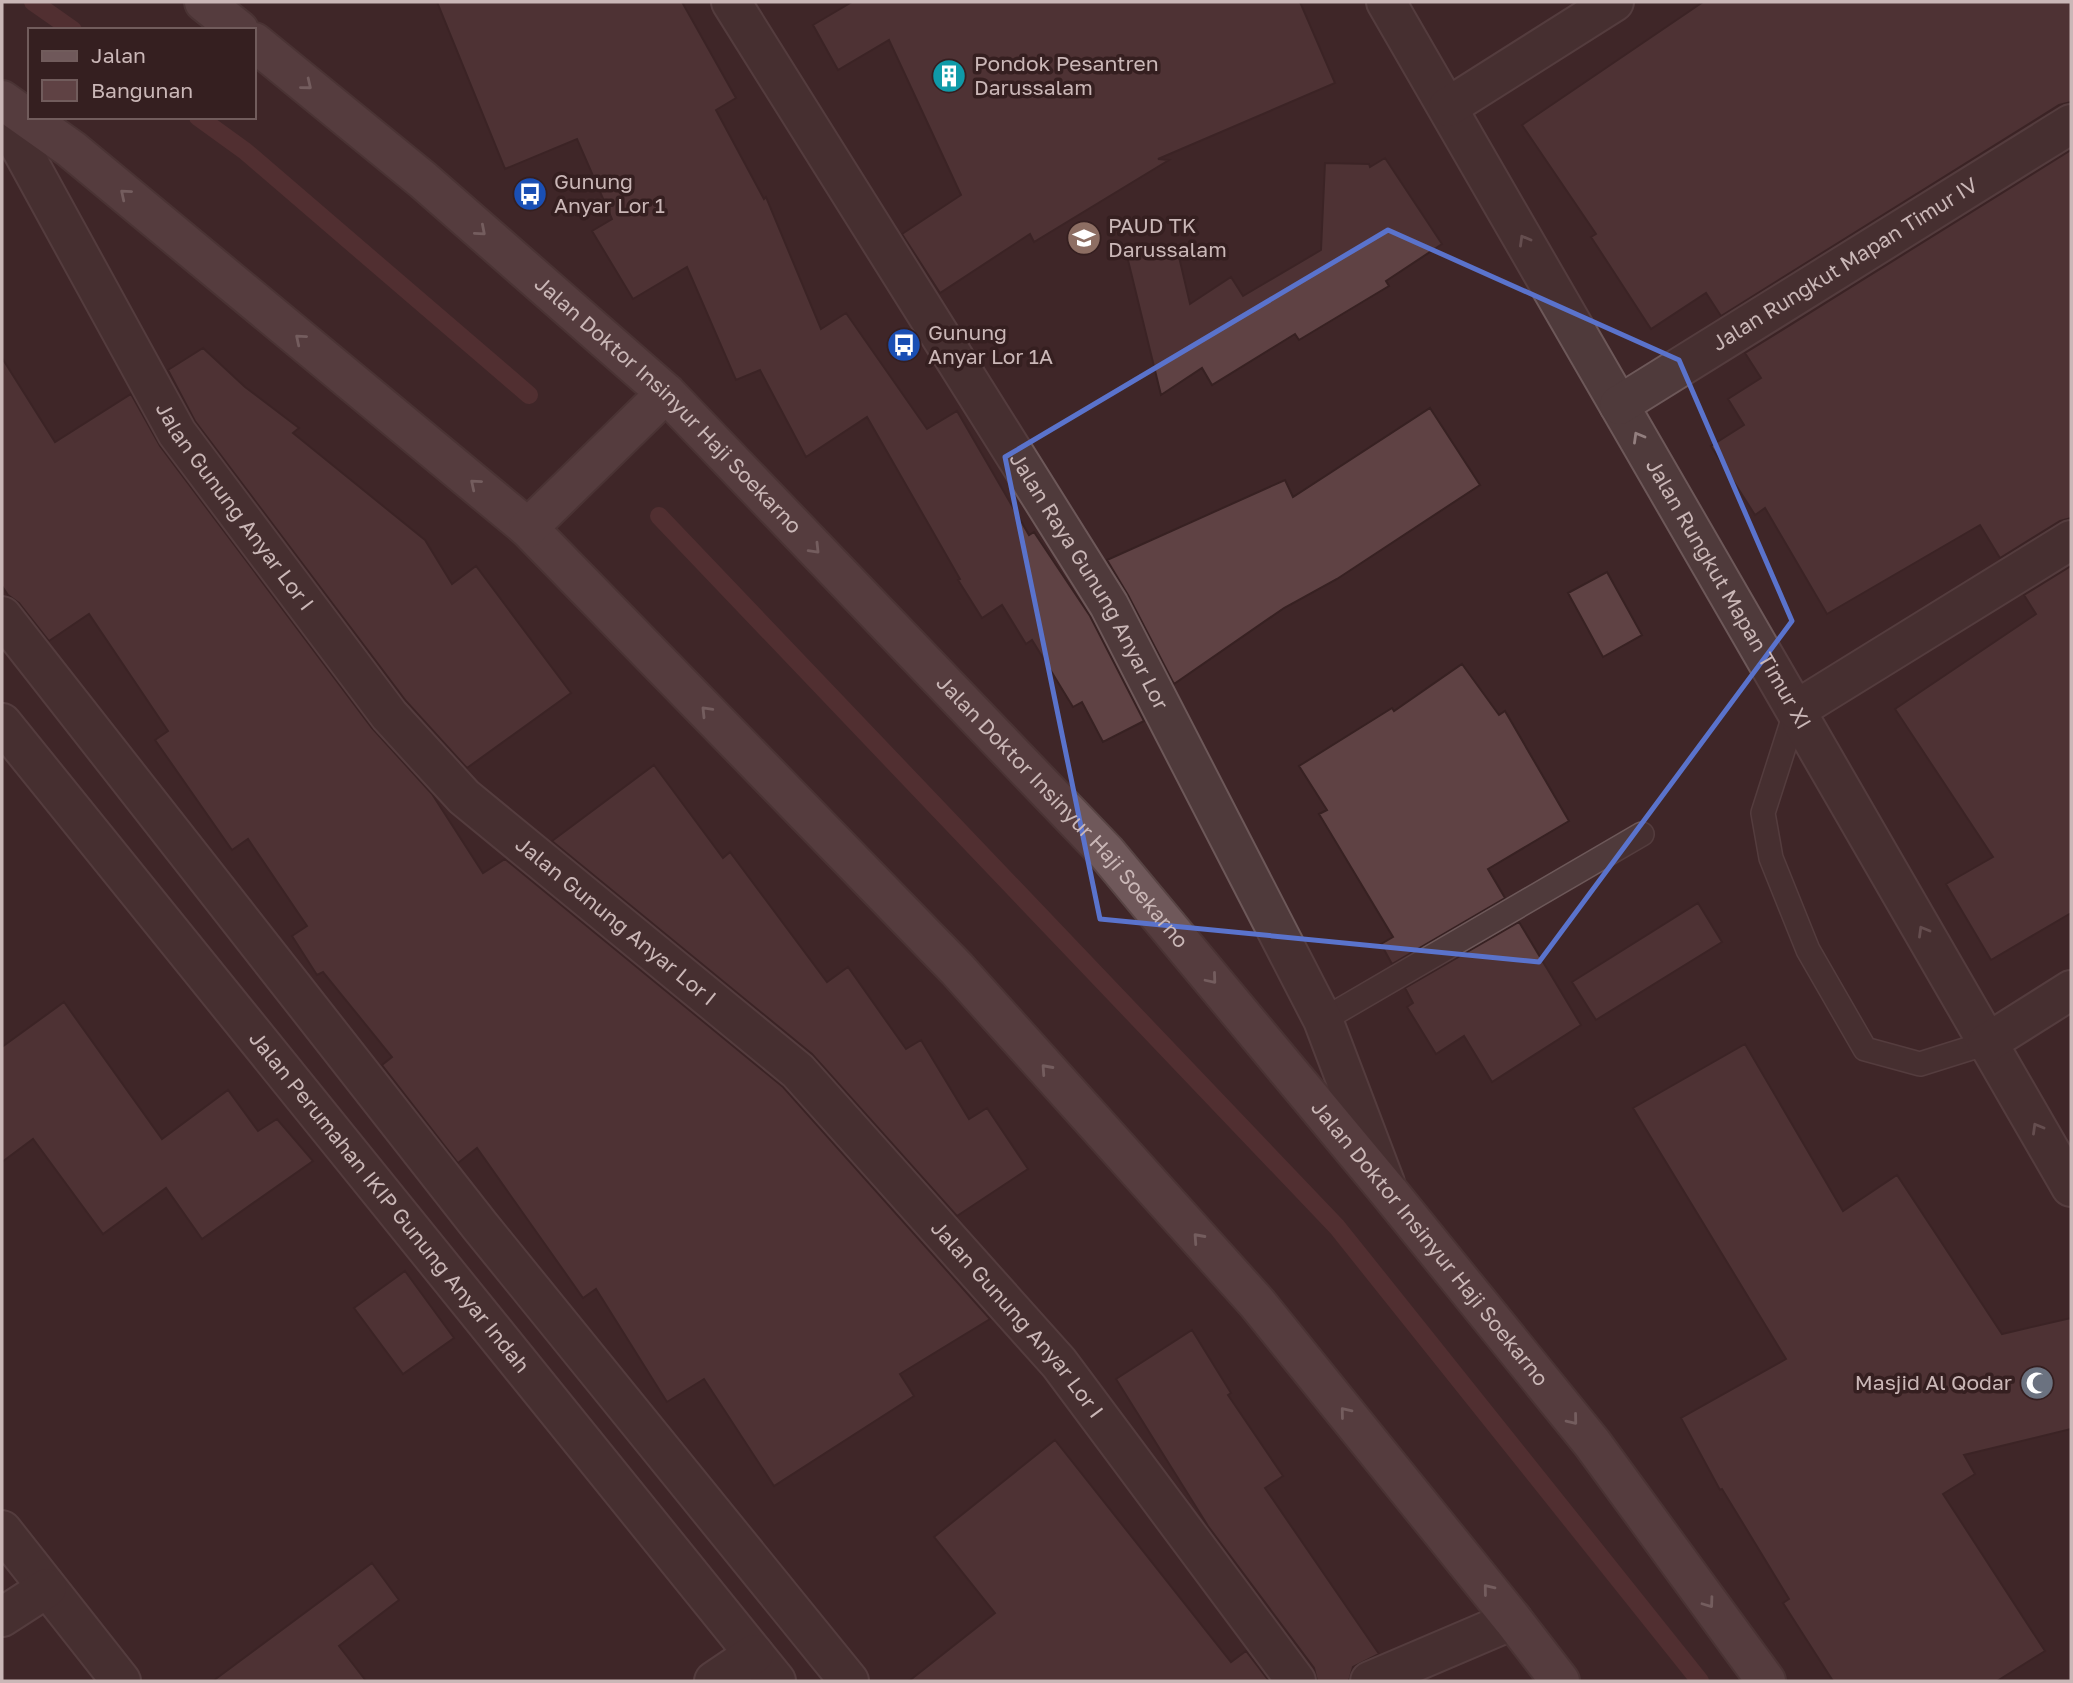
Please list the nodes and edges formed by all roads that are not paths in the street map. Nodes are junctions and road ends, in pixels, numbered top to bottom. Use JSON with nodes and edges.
{"nodes":[{"id":1,"x":204,"y":2,"type":"edge"},
{"id":2,"x":731,"y":2,"type":"edge"},
{"id":3,"x":1386,"y":2,"type":"edge"},
{"id":4,"x":1614,"y":2,"type":"edge"},
{"id":5,"x":236,"y":28,"type":"edge"},
{"id":6,"x":256,"y":44,"type":"edge"},
{"id":7,"x":2,"y":100,"type":"edge"},
{"id":8,"x":1448,"y":107,"type":"junction"},
{"id":9,"x":2,"y":114,"type":"edge"},
{"id":10,"x":28,"y":118,"type":"edge"},
{"id":11,"x":29,"y":119,"type":"edge"},
{"id":12,"x":2071,"y":124,"type":"edge"},
{"id":13,"x":666,"y":393,"type":"junction"},
{"id":14,"x":1619,"y":405,"type":"junction"},
{"id":15,"x":528,"y":527,"type":"junction"},
{"id":16,"x":2071,"y":540,"type":"edge"},
{"id":17,"x":2,"y":616,"type":"edge"},
{"id":18,"x":1796,"y":710,"type":"junction"},
{"id":19,"x":2,"y":723,"type":"edge"},
{"id":20,"x":1642,"y":834,"type":"dead end"},
{"id":21,"x":2071,"y":990,"type":"edge"},
{"id":22,"x":1323,"y":1020,"type":"junction"},
{"id":23,"x":1987,"y":1043,"type":"junction"},
{"id":24,"x":2071,"y":1187,"type":"edge"},
{"id":25,"x":1388,"y":1191,"type":"junction"},
{"id":26,"x":2,"y":1530,"type":"edge"},
{"id":27,"x":47,"y":1588,"type":"junction"},
{"id":28,"x":2,"y":1618,"type":"edge"},
{"id":29,"x":1513,"y":1620,"type":"junction"},
{"id":30,"x":765,"y":1668,"type":"edge"},
{"id":31,"x":121,"y":1681,"type":"edge"},
{"id":32,"x":714,"y":1681,"type":"edge"},
{"id":33,"x":849,"y":1681,"type":"edge"},
{"id":34,"x":1296,"y":1681,"type":"edge"},
{"id":35,"x":1370,"y":1681,"type":"edge"},
{"id":36,"x":1560,"y":1681,"type":"edge"},
{"id":37,"x":1766,"y":1681,"type":"edge"}],
"edges":[{"from":1,"to":5,"type":"main road"},
{"from":2,"to":22,"type":"street","name":"Jalan Raya Gunung Anyar Lor"},
{"from":3,"to":8,"type":"street","name":"Jalan Rungkut Mapan Timur XI"},
{"from":4,"to":8,"type":"street"},
{"from":6,"to":13,"type":"main road","name":"Jalan Doktor Insinyur Haji Soekarno","one_way":true},
{"from":10,"to":7,"type":"main road","one_way":true},
{"from":14,"to":8,"type":"street","name":"Jalan Rungkut Mapan Timur XI","one_way":true},
{"from":9,"to":34,"type":"street","name":"Jalan Gunung Anyar Lor I"},
{"from":15,"to":11,"type":"main road","one_way":true},
{"from":12,"to":14,"type":"street","name":"Jalan Rungkut Mapan Timur IV"},
{"from":13,"to":15,"type":"main road"},
{"from":13,"to":25,"type":"main road","name":"Jalan Doktor Insinyur Haji Soekarno","one_way":true},
{"from":18,"to":14,"type":"street","name":"Jalan Rungkut Mapan Timur XI","one_way":true},
{"from":29,"to":15,"type":"main road","one_way":true},
{"from":16,"to":18,"type":"street"},
{"from":17,"to":33,"type":"street"},
{"from":23,"to":18,"type":"street","name":"Jalan Rungkut Mapan Timur XI","one_way":true},
{"from":18,"to":23,"type":"lane"},
{"from":19,"to":30,"type":"street","name":"Jalan Perumahan IKIP Gunung Anyar Indah"},
{"from":20,"to":22,"type":"lane"},
{"from":21,"to":23,"type":"street"},
{"from":22,"to":25,"type":"street","name":"Jalan Raya Gunung Anyar Lor"},
{"from":24,"to":23,"type":"street","name":"Jalan Rungkut Mapan Timur XI","one_way":true},
{"from":25,"to":37,"type":"main road","name":"Jalan Doktor Insinyur Haji Soekarno","one_way":true},
{"from":26,"to":27,"type":"street"},
{"from":27,"to":28,"type":"street"},
{"from":27,"to":31,"type":"street"},
{"from":29,"to":35,"type":"street"},
{"from":29,"to":36,"type":"main road"},
{"from":30,"to":32,"type":"street"}]}
